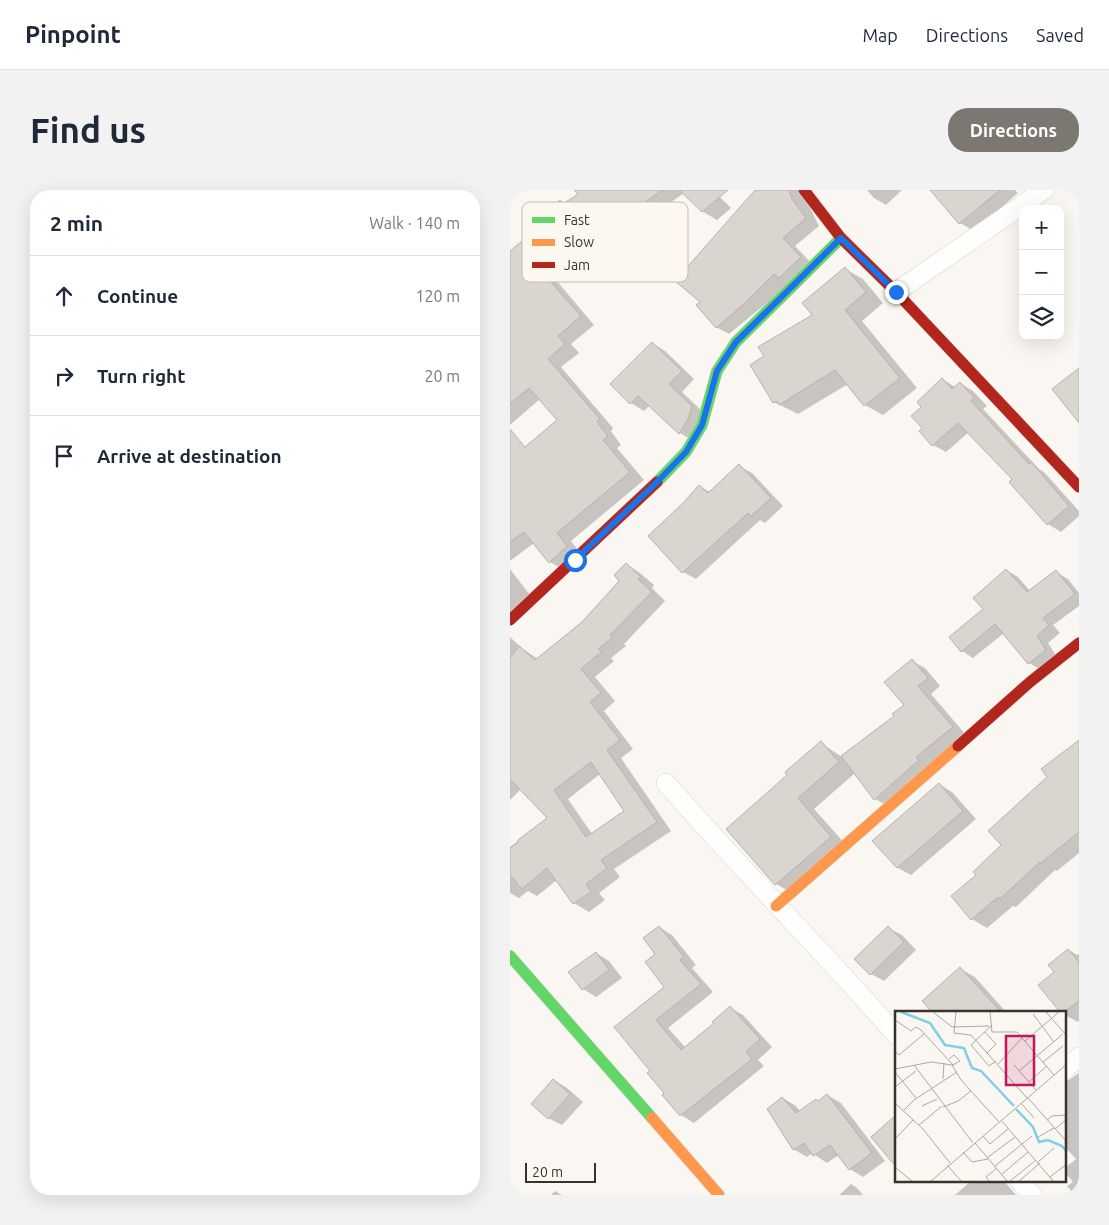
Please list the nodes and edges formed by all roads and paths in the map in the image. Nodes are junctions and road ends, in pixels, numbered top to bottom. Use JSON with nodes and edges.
{"nodes":[{"id":1,"x":804,"y":190,"type":"edge"},
{"id":2,"x":1044,"y":190,"type":"edge"},
{"id":3,"x":841,"y":238,"type":"junction"},
{"id":4,"x":896,"y":292,"type":"junction"},
{"id":5,"x":1072,"y":468,"type":"edge"},
{"id":6,"x":1079,"y":487,"type":"edge"},
{"id":7,"x":510,"y":620,"type":"edge"},
{"id":8,"x":1079,"y":643,"type":"edge"},
{"id":9,"x":666,"y":783,"type":"dead end"},
{"id":10,"x":776,"y":906,"type":"junction"},
{"id":11,"x":510,"y":956,"type":"edge"},
{"id":12,"x":895,"y":1035,"type":"edge"},
{"id":13,"x":1079,"y":1057,"type":"edge"},
{"id":14,"x":1066,"y":1068,"type":"edge"},
{"id":15,"x":1021,"y":1182,"type":"edge"},
{"id":16,"x":719,"y":1195,"type":"edge"},
{"id":17,"x":1032,"y":1195,"type":"edge"}],
"edges":[{"from":1,"to":3,"type":"street"},
{"from":2,"to":4,"type":"street"},
{"from":3,"to":4,"type":"street"},
{"from":3,"to":7,"type":"street"},
{"from":4,"to":5,"type":"street"},
{"from":5,"to":6,"type":"street"},
{"from":8,"to":10,"type":"street"},
{"from":9,"to":10,"type":"street"},
{"from":10,"to":12,"type":"street"},
{"from":11,"to":16,"type":"street"},
{"from":13,"to":14,"type":"street"},
{"from":15,"to":17,"type":"street"}]}
